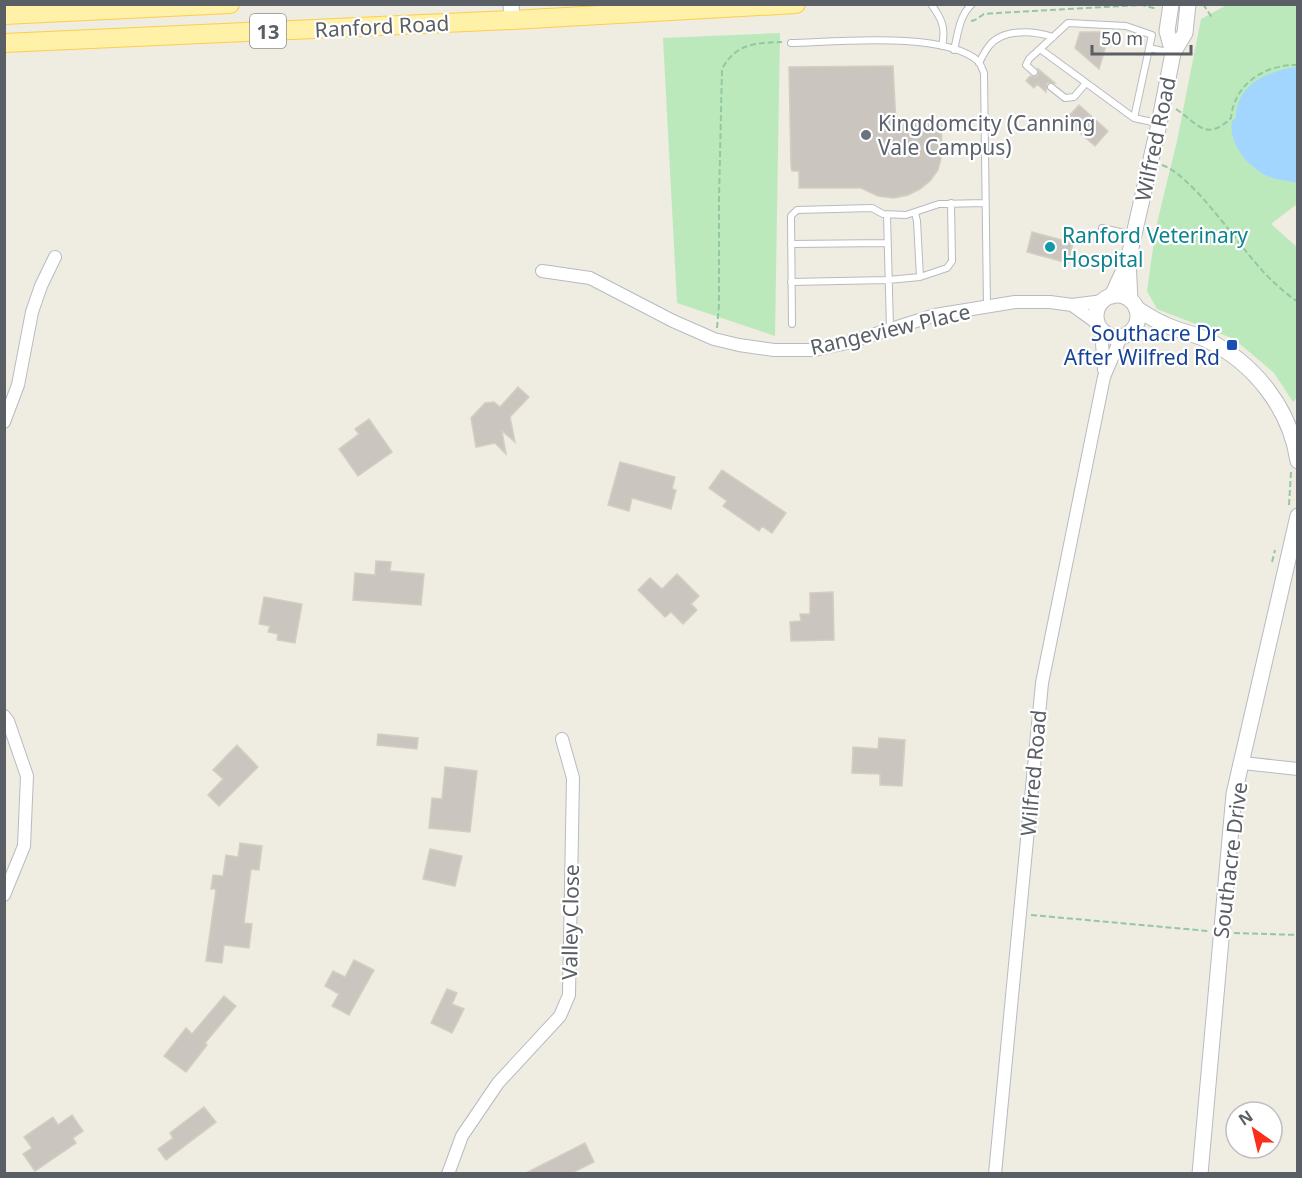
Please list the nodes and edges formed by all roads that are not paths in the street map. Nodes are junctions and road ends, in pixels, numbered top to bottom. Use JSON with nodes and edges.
{"nodes":[{"id":1,"x":230,"y":4,"type":"edge"},
{"id":2,"x":796,"y":4,"type":"edge"},
{"id":3,"x":931,"y":4,"type":"edge"},
{"id":4,"x":972,"y":4,"type":"edge"},
{"id":5,"x":1188,"y":4,"type":"edge"},
{"id":6,"x":1165,"y":7,"type":"edge"},
{"id":7,"x":511,"y":12,"type":"edge"},
{"id":8,"x":531,"y":12,"type":"edge"},
{"id":9,"x":4,"y":15,"type":"edge"},
{"id":10,"x":1053,"y":37,"type":"junction"},
{"id":11,"x":4,"y":43,"type":"edge"},
{"id":12,"x":791,"y":43,"type":"road end"},
{"id":13,"x":942,"y":46,"type":"junction"},
{"id":14,"x":1149,"y":48,"type":"junction"},
{"id":15,"x":1040,"y":49,"type":"junction"},
{"id":16,"x":954,"y":50,"type":"junction"},
{"id":17,"x":1173,"y":53,"type":"junction"},
{"id":18,"x":979,"y":63,"type":"junction"},
{"id":19,"x":1034,"y":72,"type":"dead end"},
{"id":20,"x":1086,"y":83,"type":"junction"},
{"id":21,"x":1051,"y":87,"type":"dead end"},
{"id":22,"x":1134,"y":118,"type":"junction"},
{"id":23,"x":1159,"y":124,"type":"junction"},
{"id":24,"x":951,"y":203,"type":"junction"},
{"id":25,"x":985,"y":203,"type":"junction"},
{"id":26,"x":915,"y":213,"type":"junction"},
{"id":27,"x":887,"y":215,"type":"junction"},
{"id":28,"x":1102,"y":228,"type":"dead end"},
{"id":29,"x":1134,"y":235,"type":"junction"},
{"id":30,"x":887,"y":243,"type":"junction"},
{"id":31,"x":791,"y":244,"type":"junction"},
{"id":32,"x":55,"y":257,"type":"dead end"},
{"id":33,"x":1128,"y":261,"type":"junction"},
{"id":34,"x":542,"y":271,"type":"dead end"},
{"id":35,"x":920,"y":277,"type":"junction"},
{"id":36,"x":888,"y":280,"type":"junction"},
{"id":37,"x":791,"y":282,"type":"junction"},
{"id":38,"x":1107,"y":298,"type":"junction"},
{"id":39,"x":1133,"y":304,"type":"junction"},
{"id":40,"x":1072,"y":305,"type":"junction"},
{"id":41,"x":987,"y":307,"type":"junction"},
{"id":42,"x":792,"y":324,"type":"dead end"},
{"id":43,"x":1164,"y":325,"type":"junction"},
{"id":44,"x":1099,"y":327,"type":"junction"},
{"id":45,"x":890,"y":328,"type":"junction"},
{"id":46,"x":1126,"y":334,"type":"junction"},
{"id":47,"x":1104,"y":377,"type":"junction"},
{"id":48,"x":4,"y":422,"type":"edge"},
{"id":49,"x":1297,"y":454,"type":"edge"},
{"id":50,"x":1298,"y":516,"type":"edge"},
{"id":51,"x":4,"y":716,"type":"edge"},
{"id":52,"x":562,"y":740,"type":"dead end"},
{"id":53,"x":1243,"y":763,"type":"junction"},
{"id":54,"x":1298,"y":769,"type":"edge"},
{"id":55,"x":4,"y":895,"type":"edge"},
{"id":56,"x":448,"y":1173,"type":"edge"},
{"id":57,"x":995,"y":1173,"type":"edge"},
{"id":58,"x":1200,"y":1173,"type":"edge"}],
"edges":[{"from":1,"to":9,"type":"main road","number":"13"},
{"from":2,"to":8,"type":"main road","name":"Ranford Road","number":"13"},
{"from":3,"to":13,"type":"lane"},
{"from":4,"to":16,"type":"lane"},
{"from":5,"to":17,"type":"street","name":"Wilfred Road"},
{"from":6,"to":17,"type":"street","name":"Wilfred Road"},
{"from":7,"to":8,"type":"main road","name":"Ranford Road","number":"13"},
{"from":7,"to":11,"type":"main road","name":"Ranford Road","number":"13"},
{"from":10,"to":14,"type":"lane"},
{"from":10,"to":15,"type":"lane"},
{"from":10,"to":18,"type":"lane"},
{"from":12,"to":13,"type":"lane"},
{"from":13,"to":16,"type":"lane"},
{"from":14,"to":17,"type":"lane"},
{"from":14,"to":22,"type":"lane"},
{"from":15,"to":19,"type":"lane"},
{"from":15,"to":20,"type":"lane"},
{"from":16,"to":18,"type":"lane"},
{"from":17,"to":23,"type":"street","name":"Wilfred Road"},
{"from":18,"to":25,"type":"lane"},
{"from":20,"to":21,"type":"lane"},
{"from":20,"to":22,"type":"lane"},
{"from":22,"to":23,"type":"lane"},
{"from":23,"to":29,"type":"street","name":"Wilfred Road"},
{"from":24,"to":25,"type":"lane"},
{"from":24,"to":26,"type":"lane"},
{"from":24,"to":35,"type":"lane"},
{"from":25,"to":41,"type":"lane"},
{"from":26,"to":27,"type":"lane"},
{"from":26,"to":35,"type":"lane"},
{"from":27,"to":30,"type":"lane"},
{"from":27,"to":31,"type":"lane"},
{"from":28,"to":29,"type":"lane"},
{"from":29,"to":33,"type":"street","name":"Wilfred Road"},
{"from":30,"to":31,"type":"lane"},
{"from":30,"to":36,"type":"lane"},
{"from":31,"to":37,"type":"lane"},
{"from":32,"to":48,"type":"street"},
{"from":33,"to":38,"type":"street","name":"Wilfred Road"},
{"from":33,"to":39,"type":"street","name":"Wilfred Road"},
{"from":34,"to":45,"type":"street","name":"Rangeview Place"},
{"from":35,"to":36,"type":"lane"},
{"from":36,"to":37,"type":"lane"},
{"from":36,"to":45,"type":"lane"},
{"from":37,"to":42,"type":"lane"},
{"from":38,"to":39,"type":"street"},
{"from":38,"to":40,"type":"street","name":"Rangeview Place"},
{"from":38,"to":44,"type":"street","name":"Wilfred Road"},
{"from":39,"to":43,"type":"street"},
{"from":39,"to":46,"type":"street","name":"Wilfred Road"},
{"from":40,"to":41,"type":"street","name":"Rangeview Place"},
{"from":40,"to":44,"type":"street","name":"Rangeview Place"},
{"from":41,"to":45,"type":"street","name":"Rangeview Place"},
{"from":43,"to":46,"type":"street"},
{"from":43,"to":49,"type":"street"},
{"from":44,"to":46,"type":"street"},
{"from":44,"to":47,"type":"street","name":"Wilfred Road"},
{"from":46,"to":47,"type":"street","name":"Wilfred Road"},
{"from":47,"to":57,"type":"street","name":"Wilfred Road"},
{"from":50,"to":53,"type":"street","name":"Southacre Drive"},
{"from":51,"to":55,"type":"street"},
{"from":52,"to":56,"type":"street","name":"Valley Close"},
{"from":53,"to":54,"type":"street"},
{"from":53,"to":58,"type":"street","name":"Southacre Drive"}]}
